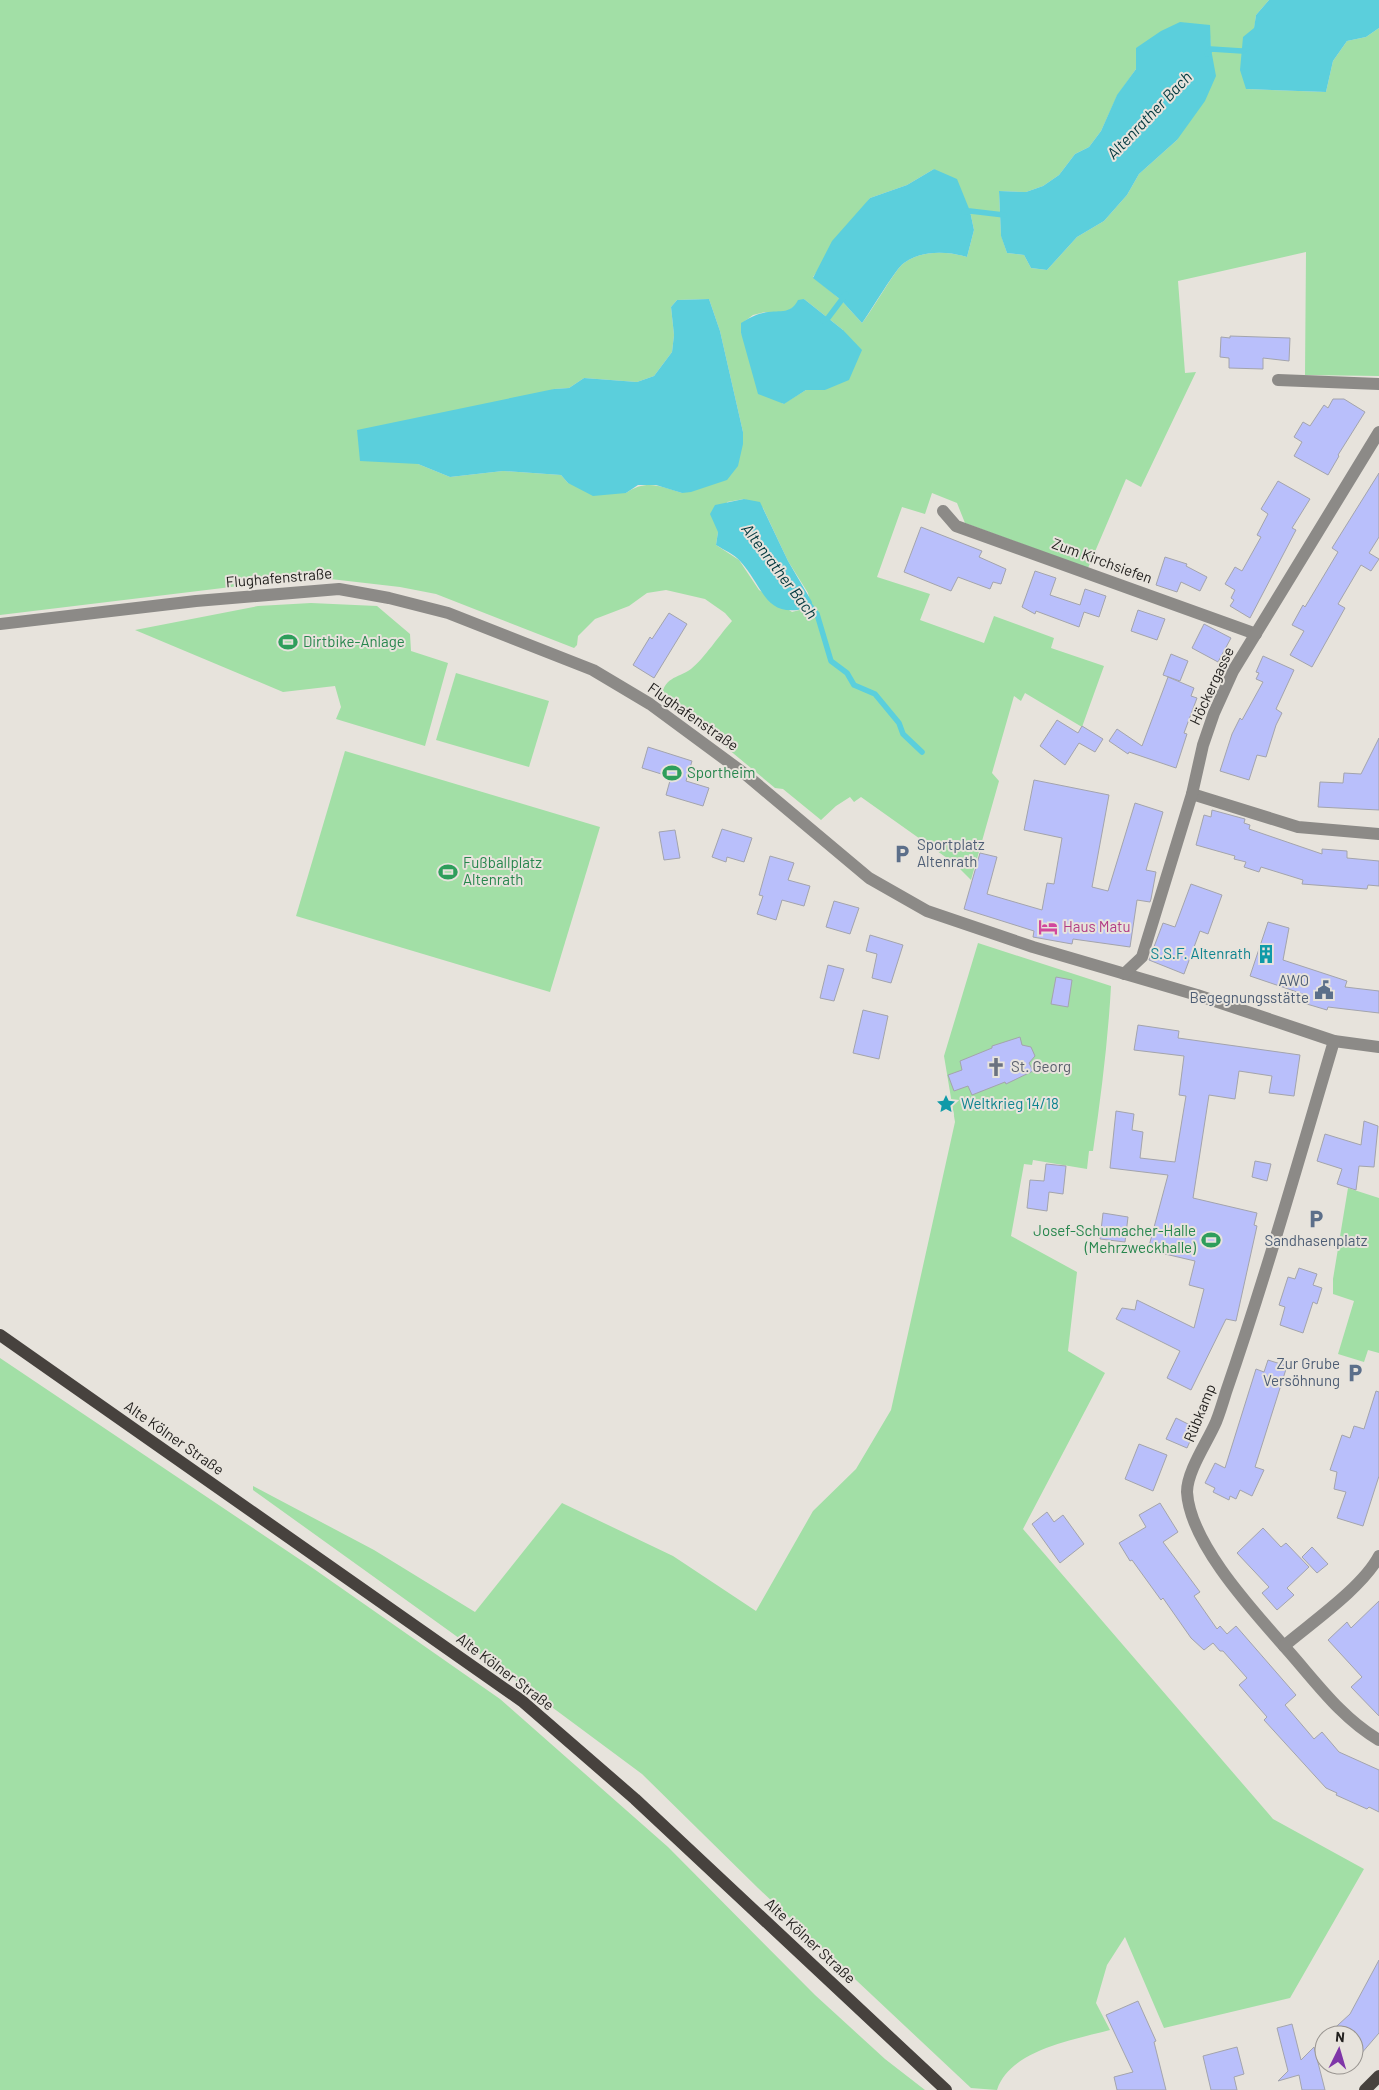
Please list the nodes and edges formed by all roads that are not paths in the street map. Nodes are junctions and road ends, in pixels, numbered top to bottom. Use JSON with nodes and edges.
{"nodes":[{"id":1,"x":1278,"y":380,"type":"dead end"},
{"id":2,"x":1379,"y":384,"type":"edge"},
{"id":3,"x":1379,"y":432,"type":"edge"},
{"id":4,"x":943,"y":511,"type":"dead end"},
{"id":5,"x":0,"y":624,"type":"edge"},
{"id":6,"x":1256,"y":634,"type":"junction"},
{"id":7,"x":1192,"y":794,"type":"junction"},
{"id":8,"x":1379,"y":834,"type":"edge"},
{"id":9,"x":1124,"y":974,"type":"junction"},
{"id":10,"x":1334,"y":1041,"type":"junction"},
{"id":11,"x":1379,"y":1047,"type":"edge"},
{"id":12,"x":0,"y":1335,"type":"edge"},
{"id":13,"x":1379,"y":1556,"type":"edge"},
{"id":14,"x":1284,"y":1646,"type":"junction"},
{"id":15,"x":1379,"y":1740,"type":"edge"},
{"id":16,"x":1379,"y":2076,"type":"edge"},
{"id":17,"x":946,"y":2090,"type":"edge"},
{"id":18,"x":1365,"y":2090,"type":"edge"}],
"edges":[{"from":1,"to":2,"type":"street"},
{"from":3,"to":6,"type":"street","name":"Höckergasse"},
{"from":4,"to":6,"type":"street","name":"Zum Kirchsiefen"},
{"from":5,"to":9,"type":"street","name":"Flughafenstraße"},
{"from":6,"to":7,"type":"street","name":"Höckergasse"},
{"from":7,"to":8,"type":"street"},
{"from":7,"to":9,"type":"street","name":"Höckergasse"},
{"from":9,"to":10,"type":"street","name":"Flughafenstraße"},
{"from":10,"to":11,"type":"street","name":"Flughafenstraße"},
{"from":10,"to":14,"type":"street","name":"Rübkamp"},
{"from":12,"to":17,"type":"main road","name":"Alte Kölner Straße"},
{"from":13,"to":14,"type":"street"},
{"from":14,"to":15,"type":"street","name":"Rübkamp"},
{"from":16,"to":18,"type":"main road"}]}
